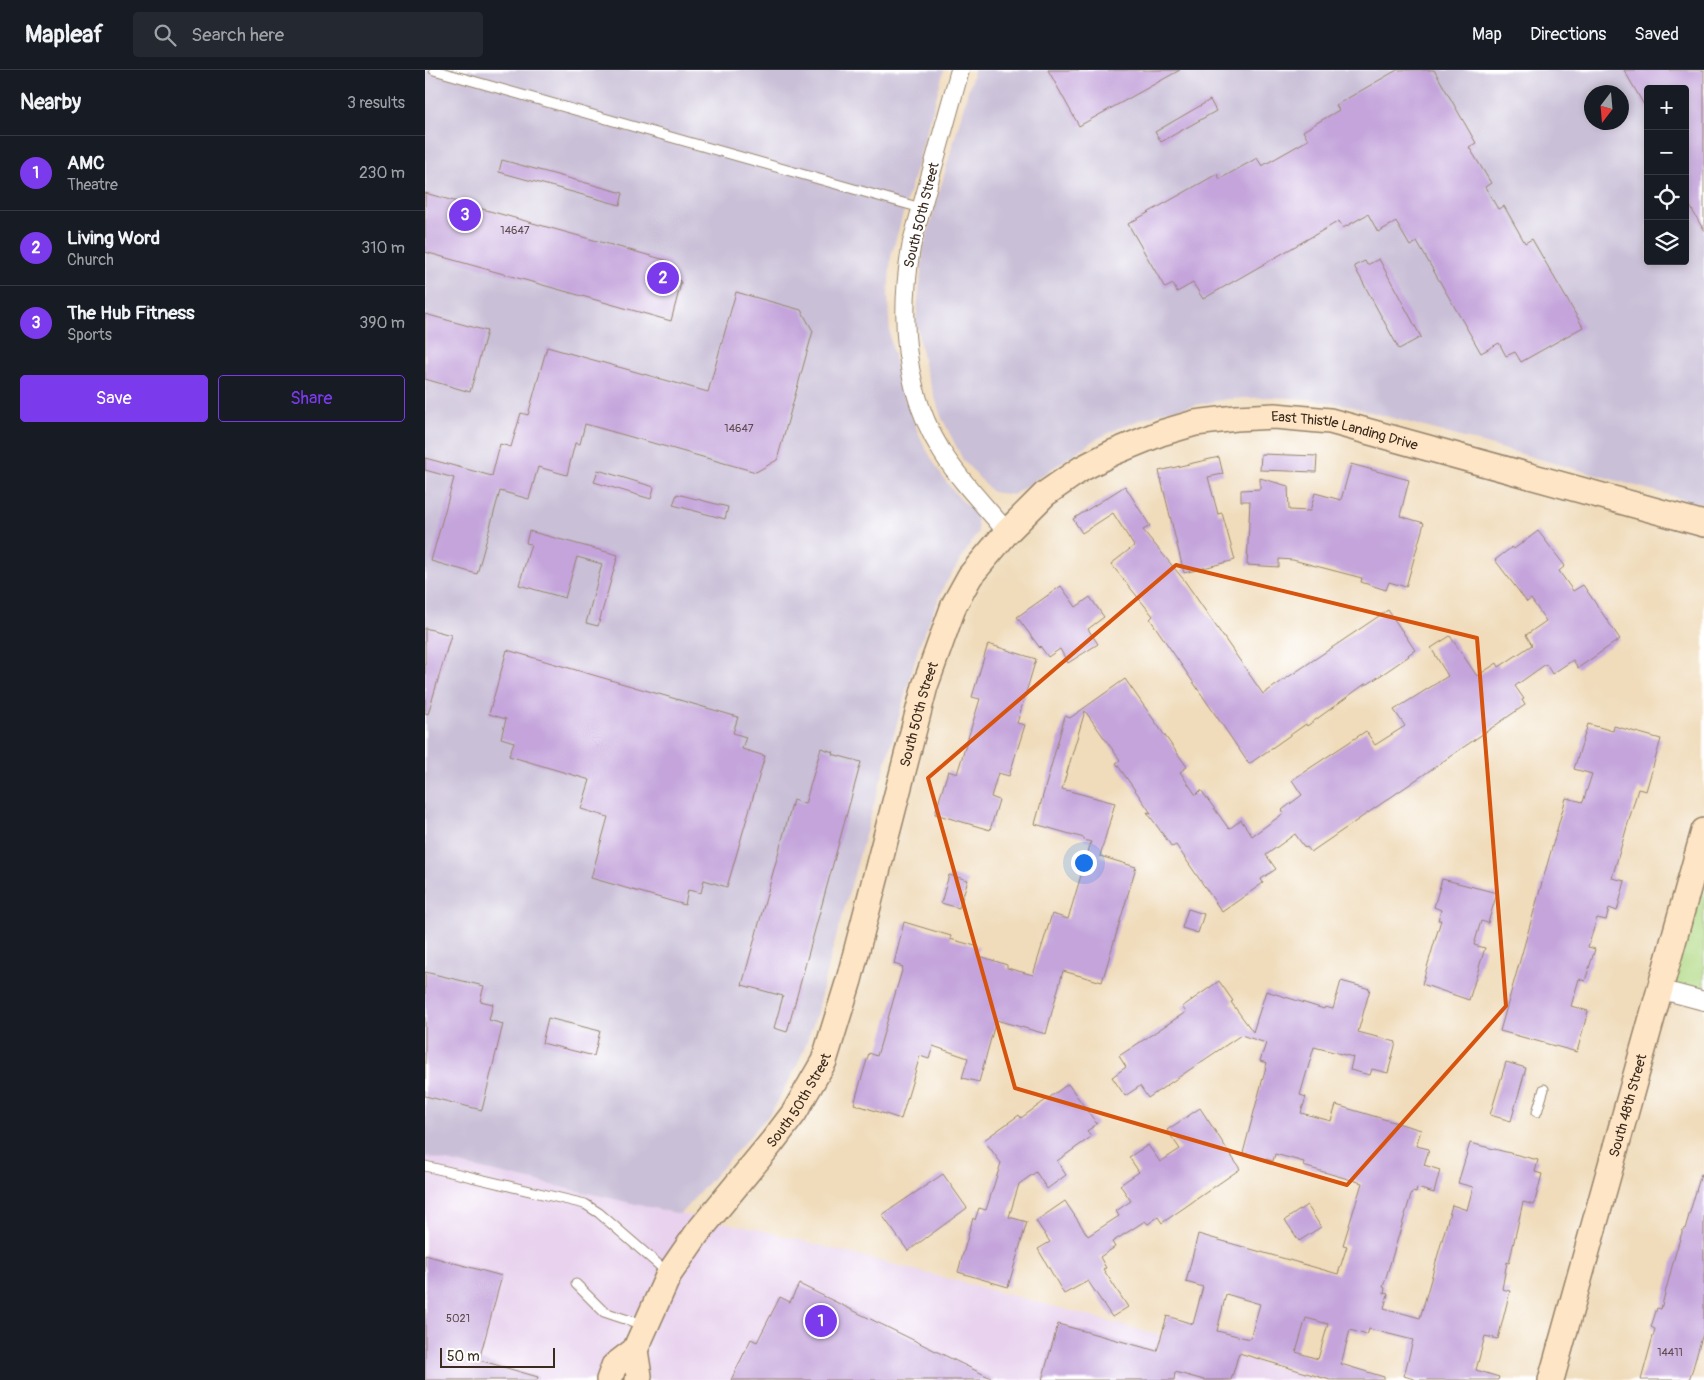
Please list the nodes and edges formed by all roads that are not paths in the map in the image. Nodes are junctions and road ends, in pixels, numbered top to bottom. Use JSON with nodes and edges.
{"nodes":[{"id":1,"x":434,"y":70,"type":"edge"},
{"id":2,"x":960,"y":70,"type":"edge"},
{"id":3,"x":921,"y":208,"type":"junction"},
{"id":4,"x":1704,"y":524,"type":"edge"},
{"id":5,"x":1007,"y":532,"type":"junction"},
{"id":6,"x":1704,"y":831,"type":"edge"},
{"id":7,"x":1659,"y":989,"type":"junction"},
{"id":8,"x":1704,"y":1001,"type":"edge"},
{"id":9,"x":1544,"y":1089,"type":"dead end"},
{"id":10,"x":1537,"y":1112,"type":"dead end"},
{"id":11,"x":425,"y":1166,"type":"edge"},
{"id":12,"x":669,"y":1274,"type":"junction"},
{"id":13,"x":576,"y":1284,"type":"dead end"},
{"id":14,"x":646,"y":1326,"type":"junction"},
{"id":15,"x":635,"y":1350,"type":"junction"},
{"id":16,"x":609,"y":1380,"type":"edge"},
{"id":17,"x":638,"y":1380,"type":"edge"},
{"id":18,"x":1551,"y":1380,"type":"edge"}],
"edges":[{"from":1,"to":3,"type":"lane"},
{"from":2,"to":3,"type":"street","name":"South 50th Street"},
{"from":3,"to":5,"type":"street","name":"South 50th Street"},
{"from":4,"to":5,"type":"street","name":"East Thistle Landing Drive"},
{"from":5,"to":12,"type":"street","name":"South 50th Street"},
{"from":6,"to":7,"type":"street","name":"South 48th Street"},
{"from":7,"to":8,"type":"street"},
{"from":7,"to":18,"type":"street","name":"South 48th Street"},
{"from":9,"to":10,"type":"lane"},
{"from":11,"to":12,"type":"lane"},
{"from":12,"to":14,"type":"street","name":"South 50th Street"},
{"from":13,"to":14,"type":"lane"},
{"from":14,"to":15,"type":"street","name":"South 50th Street"},
{"from":15,"to":16,"type":"street","name":"South 50th Street"},
{"from":15,"to":17,"type":"street"}]}
